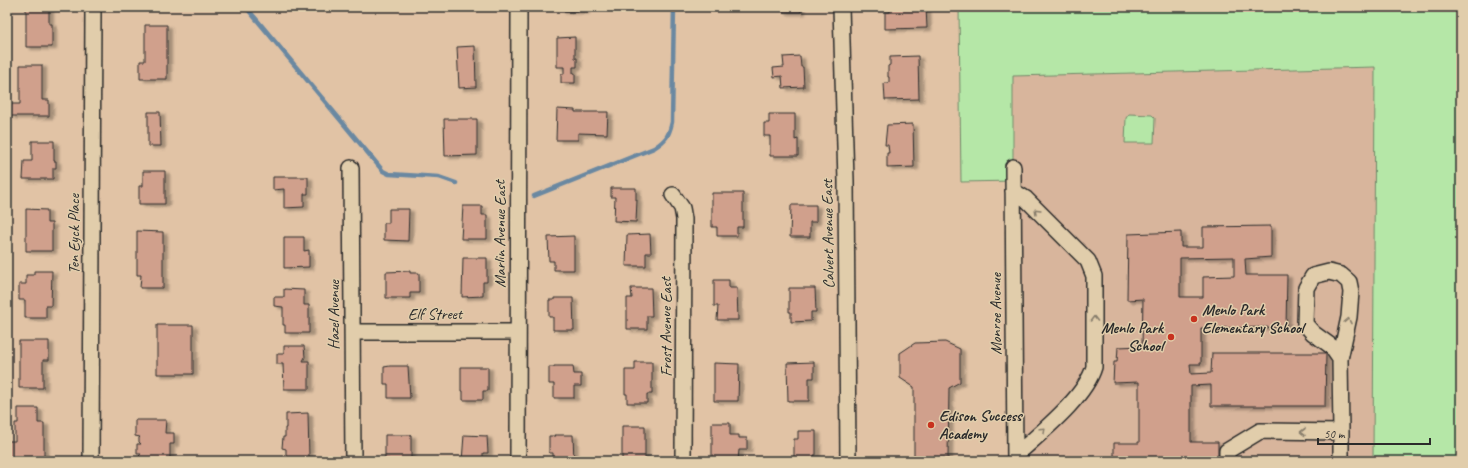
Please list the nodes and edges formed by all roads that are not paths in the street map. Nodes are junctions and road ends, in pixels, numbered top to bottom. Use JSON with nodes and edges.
{"nodes":[{"id":1,"x":93,"y":7,"type":"edge"},
{"id":2,"x":519,"y":7,"type":"edge"},
{"id":3,"x":840,"y":7,"type":"edge"},
{"id":4,"x":1013,"y":166,"type":"dead end"},
{"id":5,"x":351,"y":168,"type":"dead end"},
{"id":6,"x":1013,"y":190,"type":"junction"},
{"id":7,"x":673,"y":195,"type":"dead end"},
{"id":8,"x":352,"y":332,"type":"junction"},
{"id":9,"x":518,"y":332,"type":"junction"},
{"id":10,"x":1340,"y":359,"type":"junction"},
{"id":11,"x":1341,"y":432,"type":"junction"},
{"id":12,"x":1015,"y":459,"type":"edge"},
{"id":13,"x":91,"y":461,"type":"edge"},
{"id":14,"x":353,"y":461,"type":"edge"},
{"id":15,"x":518,"y":461,"type":"edge"},
{"id":16,"x":683,"y":461,"type":"edge"},
{"id":17,"x":848,"y":461,"type":"edge"},
{"id":18,"x":1227,"y":461,"type":"edge"},
{"id":19,"x":1341,"y":461,"type":"edge"}],
"edges":[{"from":1,"to":13,"type":"street","name":"Ten Eyck Place"},
{"from":2,"to":9,"type":"street","name":"Marlin Avenue East"},
{"from":3,"to":17,"type":"street","name":"Calvert Avenue East"},
{"from":4,"to":6,"type":"street","name":"Monroe Avenue"},
{"from":5,"to":8,"type":"street","name":"Hazel Avenue"},
{"from":6,"to":12,"type":"street","name":"Monroe Avenue"},
{"from":12,"to":6,"type":"street","one_way":true},
{"from":7,"to":16,"type":"street","name":"Frost Avenue East"},
{"from":8,"to":9,"type":"street","name":"Elf Street"},
{"from":8,"to":14,"type":"street","name":"Hazel Avenue"},
{"from":9,"to":15,"type":"street","name":"Marlin Avenue East"},
{"from":10,"to":10,"type":"street","one_way":true},
{"from":10,"to":11,"type":"street"},
{"from":11,"to":18,"type":"street","one_way":true},
{"from":11,"to":19,"type":"street"}]}
